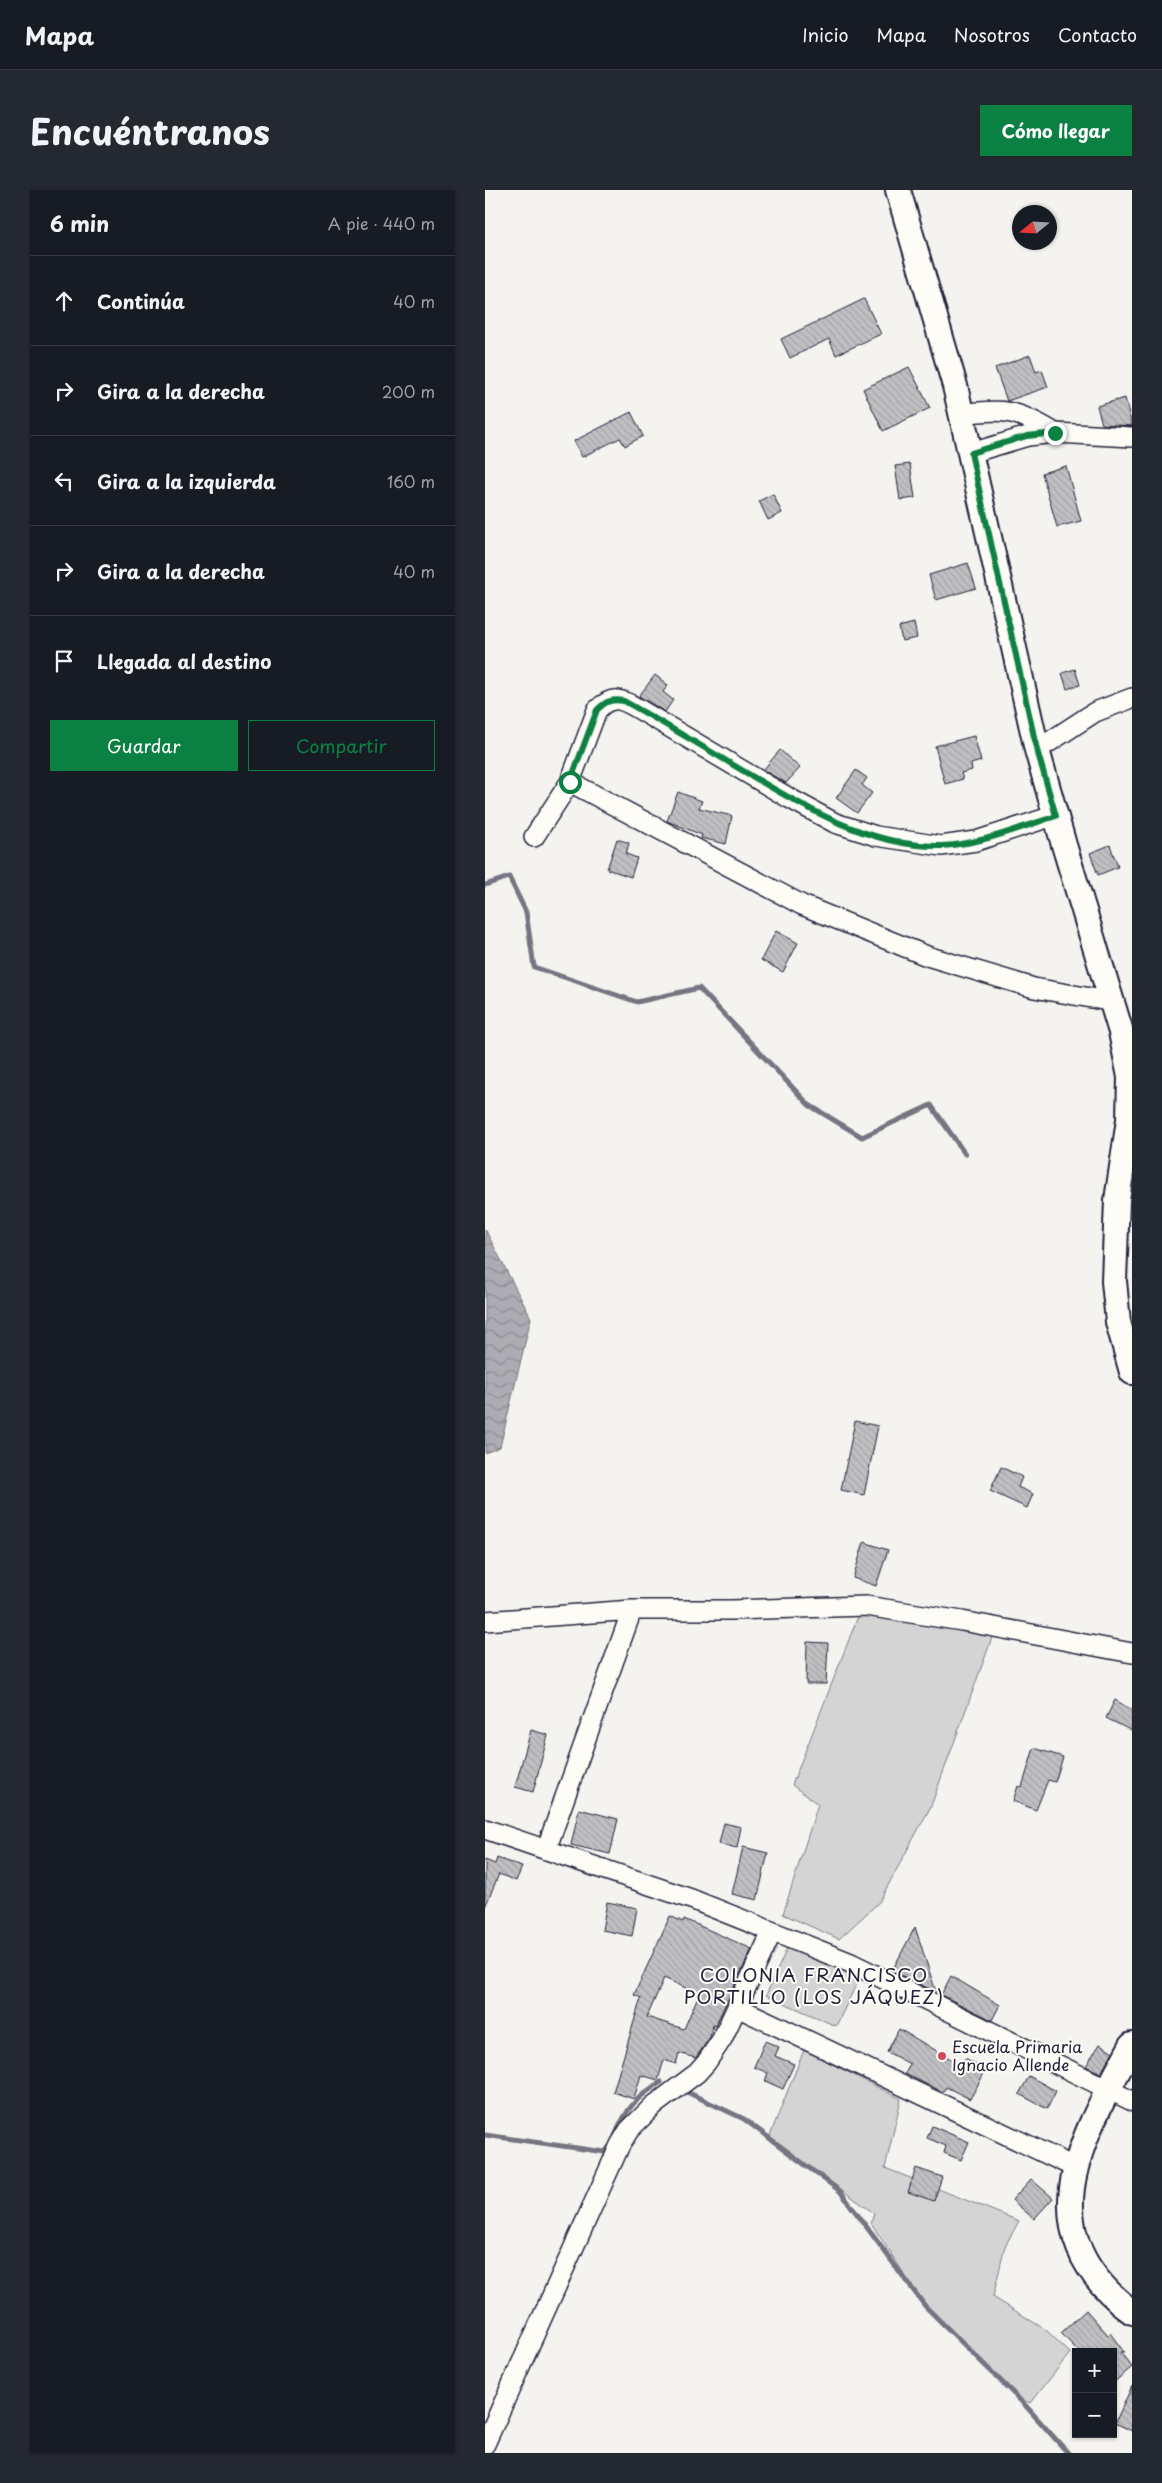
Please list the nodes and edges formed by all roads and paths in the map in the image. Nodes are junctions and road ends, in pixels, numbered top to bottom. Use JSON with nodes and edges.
{"nodes":[{"id":1,"x":898,"y":190,"type":"edge"},
{"id":2,"x":961,"y":414,"type":"junction"},
{"id":3,"x":1055,"y":433,"type":"junction"},
{"id":4,"x":1132,"y":437,"type":"edge"},
{"id":5,"x":971,"y":453,"type":"junction"},
{"id":6,"x":1132,"y":698,"type":"edge"},
{"id":7,"x":1037,"y":750,"type":"junction"},
{"id":8,"x":570,"y":782,"type":"junction"},
{"id":9,"x":1056,"y":816,"type":"junction"},
{"id":10,"x":535,"y":837,"type":"dead end"},
{"id":11,"x":1114,"y":1002,"type":"junction"},
{"id":12,"x":1132,"y":1372,"type":"edge"},
{"id":13,"x":632,"y":1610,"type":"junction"},
{"id":14,"x":485,"y":1620,"type":"edge"},
{"id":15,"x":1132,"y":1653,"type":"edge"},
{"id":16,"x":485,"y":1829,"type":"edge"},
{"id":17,"x":546,"y":1850,"type":"junction"},
{"id":18,"x":772,"y":1932,"type":"junction"},
{"id":19,"x":737,"y":2007,"type":"junction"},
{"id":20,"x":1132,"y":2045,"type":"edge"},
{"id":21,"x":1109,"y":2089,"type":"junction"},
{"id":22,"x":1132,"y":2101,"type":"edge"},
{"id":23,"x":1074,"y":2167,"type":"junction"},
{"id":24,"x":1132,"y":2312,"type":"edge"},
{"id":25,"x":485,"y":2444,"type":"edge"}],
"edges":[{"from":1,"to":2,"type":"street"},
{"from":2,"to":3,"type":"street"},
{"from":2,"to":5,"type":"street"},
{"from":3,"to":4,"type":"street"},
{"from":3,"to":5,"type":"street"},
{"from":5,"to":7,"type":"street"},
{"from":6,"to":7,"type":"street"},
{"from":7,"to":9,"type":"street"},
{"from":8,"to":9,"type":"street"},
{"from":8,"to":10,"type":"street"},
{"from":8,"to":11,"type":"street"},
{"from":9,"to":11,"type":"street"},
{"from":11,"to":12,"type":"street"},
{"from":13,"to":14,"type":"street"},
{"from":13,"to":15,"type":"street"},
{"from":13,"to":17,"type":"street"},
{"from":16,"to":17,"type":"street"},
{"from":17,"to":18,"type":"street"},
{"from":18,"to":19,"type":"street"},
{"from":18,"to":21,"type":"street"},
{"from":19,"to":23,"type":"street"},
{"from":19,"to":25,"type":"street"},
{"from":20,"to":21,"type":"street"},
{"from":21,"to":22,"type":"street"},
{"from":21,"to":23,"type":"street"},
{"from":23,"to":24,"type":"street"}]}
